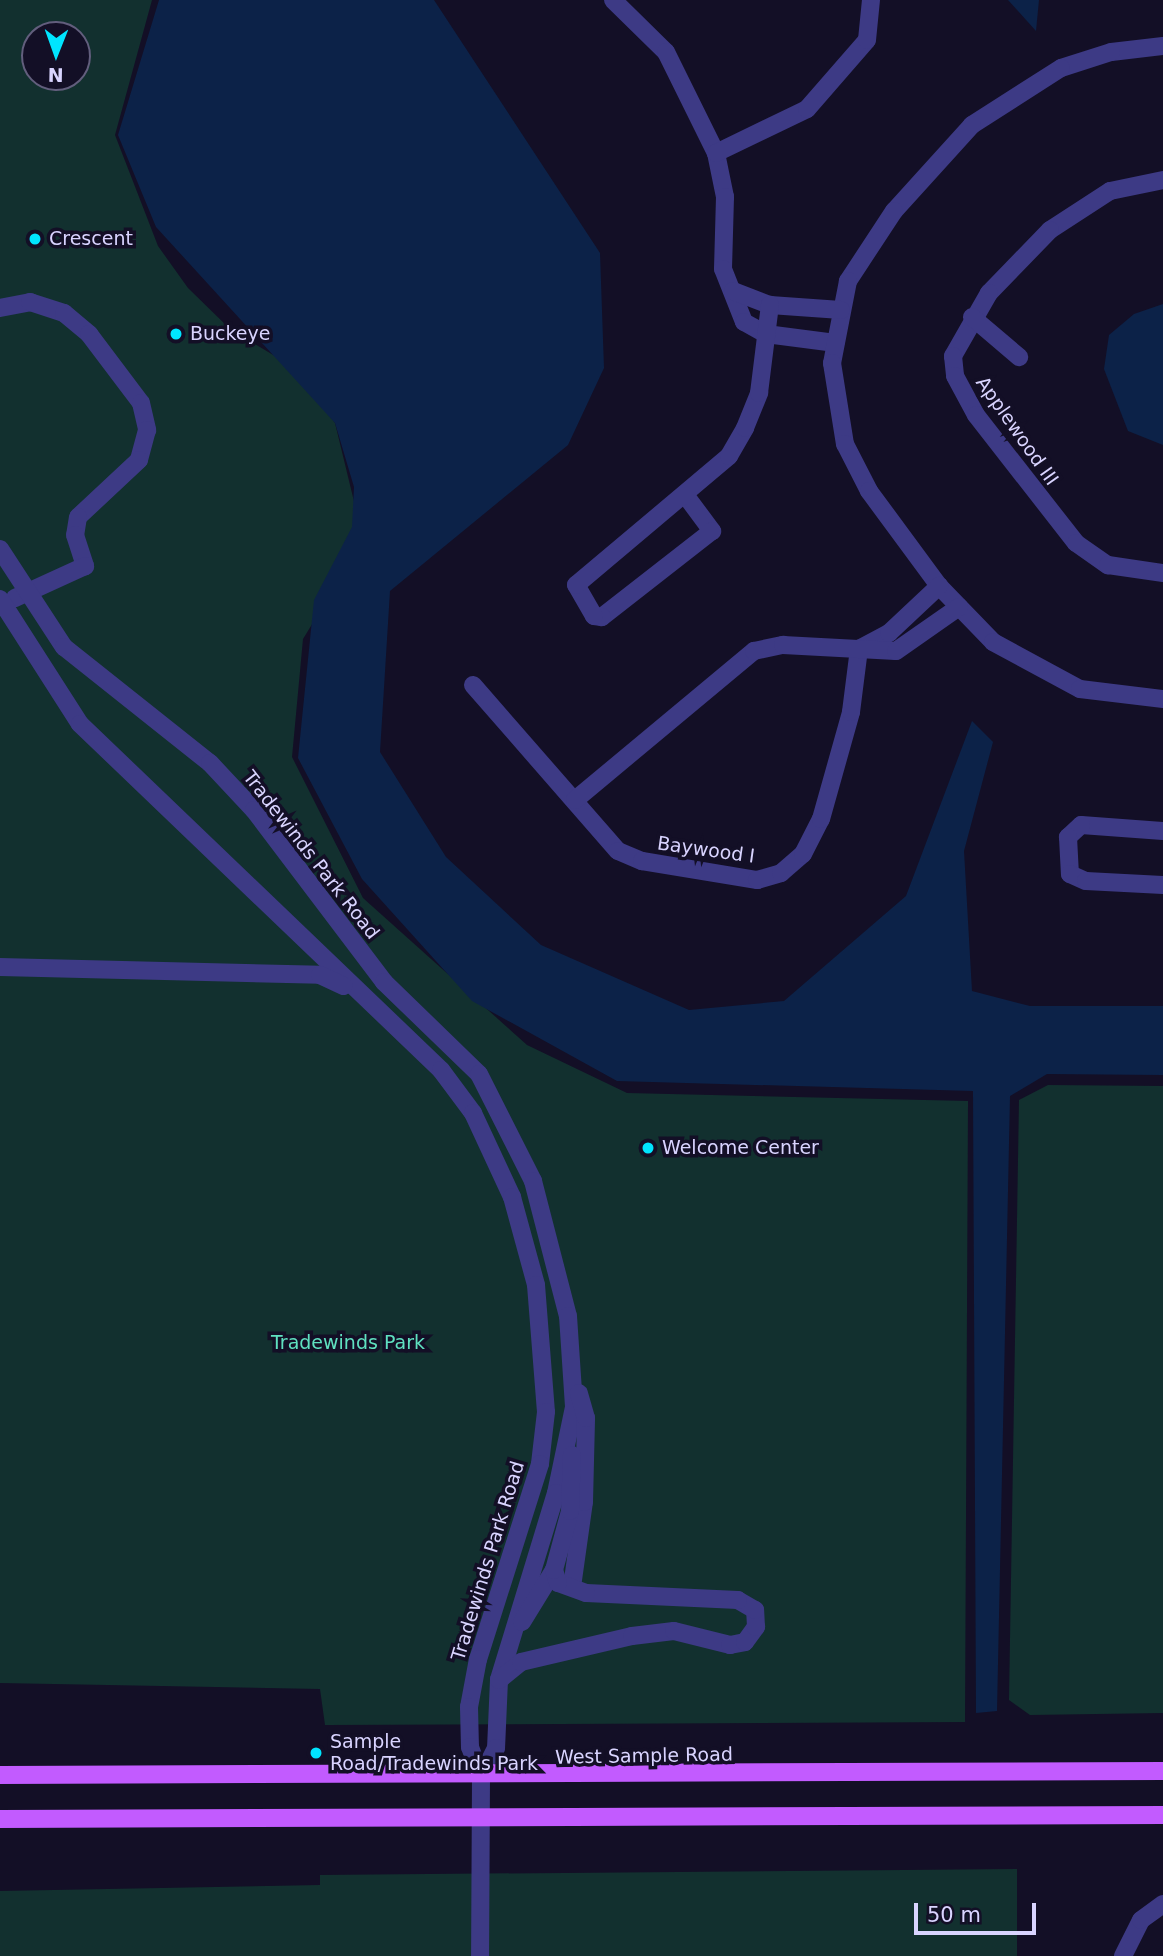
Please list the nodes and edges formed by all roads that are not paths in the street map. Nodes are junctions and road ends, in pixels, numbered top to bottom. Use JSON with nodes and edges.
{"nodes":[{"id":1,"x":613,"y":0,"type":"edge"},
{"id":2,"x":871,"y":0,"type":"edge"},
{"id":3,"x":1163,"y":46,"type":"edge"},
{"id":4,"x":716,"y":153,"type":"junction"},
{"id":5,"x":1163,"y":180,"type":"edge"},
{"id":6,"x":733,"y":290,"type":"junction"},
{"id":7,"x":770,"y":305,"type":"junction"},
{"id":8,"x":0,"y":308,"type":"edge"},
{"id":9,"x":841,"y":310,"type":"junction"},
{"id":10,"x":972,"y":317,"type":"junction"},
{"id":11,"x":766,"y":334,"type":"junction"},
{"id":12,"x":835,"y":343,"type":"junction"},
{"id":13,"x":1019,"y":357,"type":"dead end"},
{"id":14,"x":686,"y":496,"type":"junction"},
{"id":15,"x":0,"y":548,"type":"edge"},
{"id":16,"x":1163,"y":573,"type":"edge"},
{"id":17,"x":939,"y":586,"type":"junction"},
{"id":18,"x":25,"y":593,"type":"junction"},
{"id":19,"x":2,"y":602,"type":"edge"},
{"id":20,"x":959,"y":607,"type":"junction"},
{"id":21,"x":859,"y":649,"type":"junction"},
{"id":22,"x":472,"y":685,"type":"dead end"},
{"id":23,"x":1163,"y":699,"type":"edge"},
{"id":24,"x":575,"y":800,"type":"junction"},
{"id":25,"x":1163,"y":831,"type":"edge"},
{"id":26,"x":1163,"y":885,"type":"edge"},
{"id":27,"x":0,"y":967,"type":"edge"},
{"id":28,"x":384,"y":982,"type":"junction"},
{"id":29,"x":356,"y":990,"type":"junction"},
{"id":30,"x":375,"y":1008,"type":"junction"},
{"id":31,"x":572,"y":1366,"type":"junction"},
{"id":32,"x":574,"y":1407,"type":"junction"},
{"id":33,"x":540,"y":1464,"type":"junction"},
{"id":34,"x":561,"y":1466,"type":"junction"},
{"id":35,"x":554,"y":1570,"type":"junction"},
{"id":36,"x":572,"y":1587,"type":"junction"},
{"id":37,"x":509,"y":1638,"type":"junction"},
{"id":38,"x":499,"y":1680,"type":"junction"},
{"id":39,"x":1163,"y":1771,"type":"edge"},
{"id":40,"x":0,"y":1775,"type":"edge"},
{"id":41,"x":481,"y":1778,"type":"junction"},
{"id":42,"x":1163,"y":1815,"type":"edge"},
{"id":43,"x":0,"y":1819,"type":"edge"},
{"id":44,"x":481,"y":1822,"type":"junction"},
{"id":45,"x":1163,"y":1904,"type":"edge"},
{"id":46,"x":480,"y":1956,"type":"edge"},
{"id":47,"x":1123,"y":1956,"type":"edge"}],
"edges":[{"from":1,"to":4,"type":"street"},
{"from":2,"to":4,"type":"street"},
{"from":3,"to":9,"type":"street"},
{"from":4,"to":6,"type":"street"},
{"from":5,"to":10,"type":"street","name":"Applewood III"},
{"from":6,"to":7,"type":"street"},
{"from":6,"to":11,"type":"street"},
{"from":7,"to":9,"type":"street"},
{"from":7,"to":11,"type":"street"},
{"from":8,"to":18,"type":"street"},
{"from":9,"to":12,"type":"street"},
{"from":10,"to":13,"type":"street"},
{"from":10,"to":16,"type":"street","name":"Applewood III"},
{"from":11,"to":12,"type":"street"},
{"from":11,"to":14,"type":"street"},
{"from":12,"to":17,"type":"street"},
{"from":14,"to":14,"type":"street"},
{"from":15,"to":18,"type":"street","name":"Tradewinds Park Road"},
{"from":17,"to":20,"type":"street"},
{"from":17,"to":21,"type":"street"},
{"from":18,"to":19,"type":"street"},
{"from":18,"to":28,"type":"street","name":"Tradewinds Park Road"},
{"from":19,"to":29,"type":"street","name":"Tradewinds Park Road"},
{"from":20,"to":21,"type":"street"},
{"from":20,"to":23,"type":"street"},
{"from":21,"to":24,"type":"street"},
{"from":21,"to":24,"type":"street","name":"Baywood I"},
{"from":22,"to":24,"type":"street","name":"Baywood I"},
{"from":25,"to":26,"type":"street"},
{"from":27,"to":30,"type":"street","name":"Tradewinds Park Road"},
{"from":28,"to":29,"type":"street"},
{"from":28,"to":31,"type":"street","name":"Tradewinds Park Road"},
{"from":29,"to":30,"type":"street","name":"Tradewinds Park Road"},
{"from":30,"to":33,"type":"street","name":"Tradewinds Park Road"},
{"from":31,"to":32,"type":"street","name":"Tradewinds Park Road"},
{"from":31,"to":36,"type":"street"},
{"from":32,"to":34,"type":"street","name":"Tradewinds Park Road"},
{"from":32,"to":35,"type":"street","name":"Tradewinds Park Road"},
{"from":33,"to":34,"type":"street"},
{"from":33,"to":41,"type":"street","name":"Tradewinds Park Road"},
{"from":34,"to":37,"type":"street","name":"Tradewinds Park Road"},
{"from":35,"to":36,"type":"street"},
{"from":35,"to":37,"type":"street","name":"Tradewinds Park Road"},
{"from":36,"to":38,"type":"street"},
{"from":37,"to":38,"type":"street","name":"Tradewinds Park Road"},
{"from":38,"to":41,"type":"street","name":"Tradewinds Park Road"},
{"from":39,"to":41,"type":"main road","name":"West Sample Road"},
{"from":40,"to":41,"type":"main road","name":"West Sample Road"},
{"from":41,"to":44,"type":"street"},
{"from":42,"to":44,"type":"main road"},
{"from":43,"to":44,"type":"main road"},
{"from":44,"to":46,"type":"street"},
{"from":45,"to":47,"type":"street"}]}
